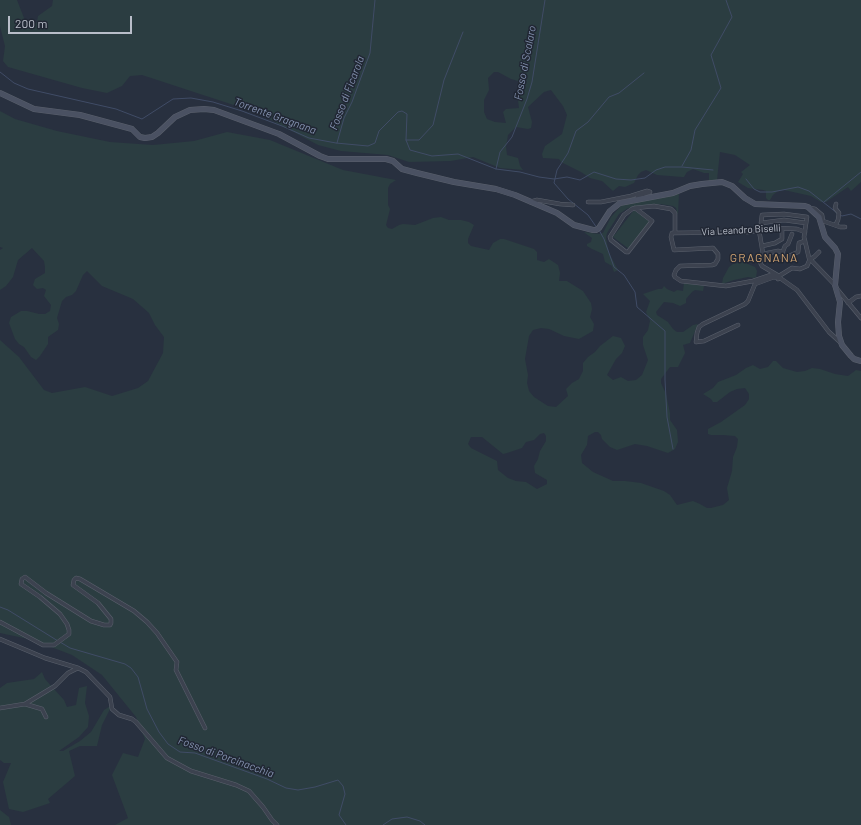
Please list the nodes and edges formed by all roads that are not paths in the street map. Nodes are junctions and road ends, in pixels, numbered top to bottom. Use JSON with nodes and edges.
{"nodes":[{"id":1,"x":0,"y":93,"type":"edge"},
{"id":2,"x":637,"y":199,"type":"junction"},
{"id":3,"x":530,"y":202,"type":"junction"},
{"id":4,"x":588,"y":202,"type":"dead end"},
{"id":5,"x":573,"y":204,"type":"dead end"},
{"id":6,"x":836,"y":204,"type":"dead end"},
{"id":7,"x":808,"y":207,"type":"junction"},
{"id":8,"x":635,"y":208,"type":"junction"},
{"id":9,"x":806,"y":224,"type":"junction"},
{"id":10,"x":836,"y":224,"type":"junction"},
{"id":11,"x":845,"y":227,"type":"dead end"},
{"id":12,"x":782,"y":229,"type":"junction"},
{"id":13,"x":760,"y":230,"type":"junction"},
{"id":14,"x":805,"y":232,"type":"junction"},
{"id":15,"x":675,"y":233,"type":"junction"},
{"id":16,"x":792,"y":234,"type":"dead end"},
{"id":17,"x":790,"y":239,"type":"junction"},
{"id":18,"x":805,"y":241,"type":"junction"},
{"id":19,"x":799,"y":243,"type":"junction"},
{"id":20,"x":762,"y":246,"type":"junction"},
{"id":21,"x":783,"y":252,"type":"junction"},
{"id":22,"x":819,"y":252,"type":"dead end"},
{"id":23,"x":763,"y":254,"type":"junction"},
{"id":24,"x":810,"y":259,"type":"junction"},
{"id":25,"x":774,"y":277,"type":"junction"},
{"id":26,"x":779,"y":277,"type":"junction"},
{"id":27,"x":836,"y":287,"type":"junction"},
{"id":28,"x":861,"y":296,"type":"edge"},
{"id":29,"x":848,"y":303,"type":"junction"},
{"id":30,"x":861,"y":318,"type":"edge"},
{"id":31,"x":738,"y":325,"type":"dead end"},
{"id":32,"x":842,"y":344,"type":"junction"},
{"id":33,"x":861,"y":361,"type":"edge"},
{"id":34,"x":0,"y":622,"type":"edge"},
{"id":35,"x":0,"y":639,"type":"edge"},
{"id":36,"x":78,"y":668,"type":"junction"},
{"id":37,"x":25,"y":704,"type":"junction"},
{"id":38,"x":0,"y":708,"type":"edge"},
{"id":39,"x":46,"y":717,"type":"dead end"},
{"id":40,"x":205,"y":728,"type":"dead end"},
{"id":41,"x":277,"y":825,"type":"edge"}],
"edges":[{"from":1,"to":3,"type":"main road"},
{"from":2,"to":3,"type":"main road"},
{"from":2,"to":4,"type":"street"},
{"from":2,"to":7,"type":"main road"},
{"from":3,"to":5,"type":"street"},
{"from":6,"to":10,"type":"street"},
{"from":7,"to":10,"type":"street"},
{"from":7,"to":27,"type":"main road"},
{"from":8,"to":8,"type":"street"},
{"from":8,"to":15,"type":"street"},
{"from":9,"to":9,"type":"street"},
{"from":9,"to":14,"type":"street"},
{"from":10,"to":11,"type":"street"},
{"from":12,"to":13,"type":"street","name":"Via Leandro Biselli"},
{"from":12,"to":14,"type":"street","name":"Via Leandro Biselli"},
{"from":12,"to":20,"type":"street"},
{"from":13,"to":15,"type":"street","name":"Via Leandro Biselli"},
{"from":13,"to":20,"type":"street"},
{"from":14,"to":18,"type":"street"},
{"from":15,"to":25,"type":"street"},
{"from":16,"to":17,"type":"street"},
{"from":17,"to":19,"type":"street"},
{"from":17,"to":21,"type":"street"},
{"from":18,"to":19,"type":"street"},
{"from":18,"to":24,"type":"street"},
{"from":19,"to":21,"type":"street"},
{"from":20,"to":23,"type":"street"},
{"from":21,"to":23,"type":"street"},
{"from":22,"to":24,"type":"street"},
{"from":23,"to":26,"type":"street"},
{"from":24,"to":26,"type":"street"},
{"from":24,"to":27,"type":"street"},
{"from":25,"to":26,"type":"street"},
{"from":25,"to":31,"type":"street"},
{"from":26,"to":32,"type":"street"},
{"from":27,"to":29,"type":"street"},
{"from":27,"to":32,"type":"main road"},
{"from":28,"to":29,"type":"street"},
{"from":29,"to":30,"type":"street"},
{"from":32,"to":33,"type":"main road"},
{"from":34,"to":40,"type":"street"},
{"from":35,"to":36,"type":"street"},
{"from":36,"to":37,"type":"street"},
{"from":36,"to":41,"type":"street"},
{"from":37,"to":38,"type":"street"},
{"from":37,"to":39,"type":"street"}]}
